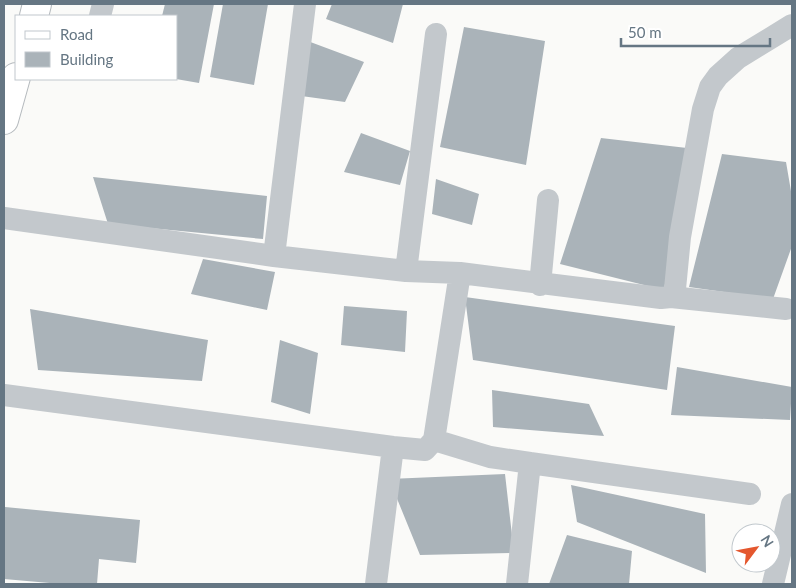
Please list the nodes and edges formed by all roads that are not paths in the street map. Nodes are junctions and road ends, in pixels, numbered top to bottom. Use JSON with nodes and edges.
{"nodes":[{"id":1,"x":305,"y":4,"type":"edge"},
{"id":2,"x":792,"y":25,"type":"edge"},
{"id":3,"x":436,"y":34,"type":"dead end"},
{"id":4,"x":15,"y":80,"type":"edge"},
{"id":5,"x":4,"y":120,"type":"edge"},
{"id":6,"x":548,"y":200,"type":"dead end"},
{"id":7,"x":4,"y":218,"type":"edge"},
{"id":8,"x":274,"y":256,"type":"junction"},
{"id":9,"x":406,"y":271,"type":"junction"},
{"id":10,"x":460,"y":273,"type":"junction"},
{"id":11,"x":540,"y":285,"type":"junction"},
{"id":12,"x":671,"y":297,"type":"junction"},
{"id":13,"x":786,"y":309,"type":"dead end"},
{"id":14,"x":4,"y":394,"type":"edge"},
{"id":15,"x":434,"y":440,"type":"junction"},
{"id":16,"x":393,"y":447,"type":"junction"},
{"id":17,"x":530,"y":463,"type":"junction"},
{"id":18,"x":750,"y":494,"type":"dead end"},
{"id":19,"x":792,"y":504,"type":"edge"},
{"id":20,"x":376,"y":584,"type":"edge"},
{"id":21,"x":517,"y":584,"type":"edge"},
{"id":22,"x":773,"y":584,"type":"edge"}],
"edges":[{"from":1,"to":8,"type":"street"},
{"from":2,"to":12,"type":"street"},
{"from":3,"to":9,"type":"street"},
{"from":4,"to":5,"type":"main road"},
{"from":6,"to":11,"type":"street"},
{"from":7,"to":8,"type":"street"},
{"from":8,"to":9,"type":"street"},
{"from":9,"to":10,"type":"street"},
{"from":10,"to":11,"type":"street"},
{"from":10,"to":15,"type":"street"},
{"from":11,"to":12,"type":"street"},
{"from":12,"to":13,"type":"street"},
{"from":14,"to":16,"type":"street"},
{"from":15,"to":16,"type":"street"},
{"from":15,"to":17,"type":"street"},
{"from":16,"to":20,"type":"street"},
{"from":17,"to":18,"type":"street"},
{"from":17,"to":21,"type":"street"},
{"from":19,"to":22,"type":"street"}]}
